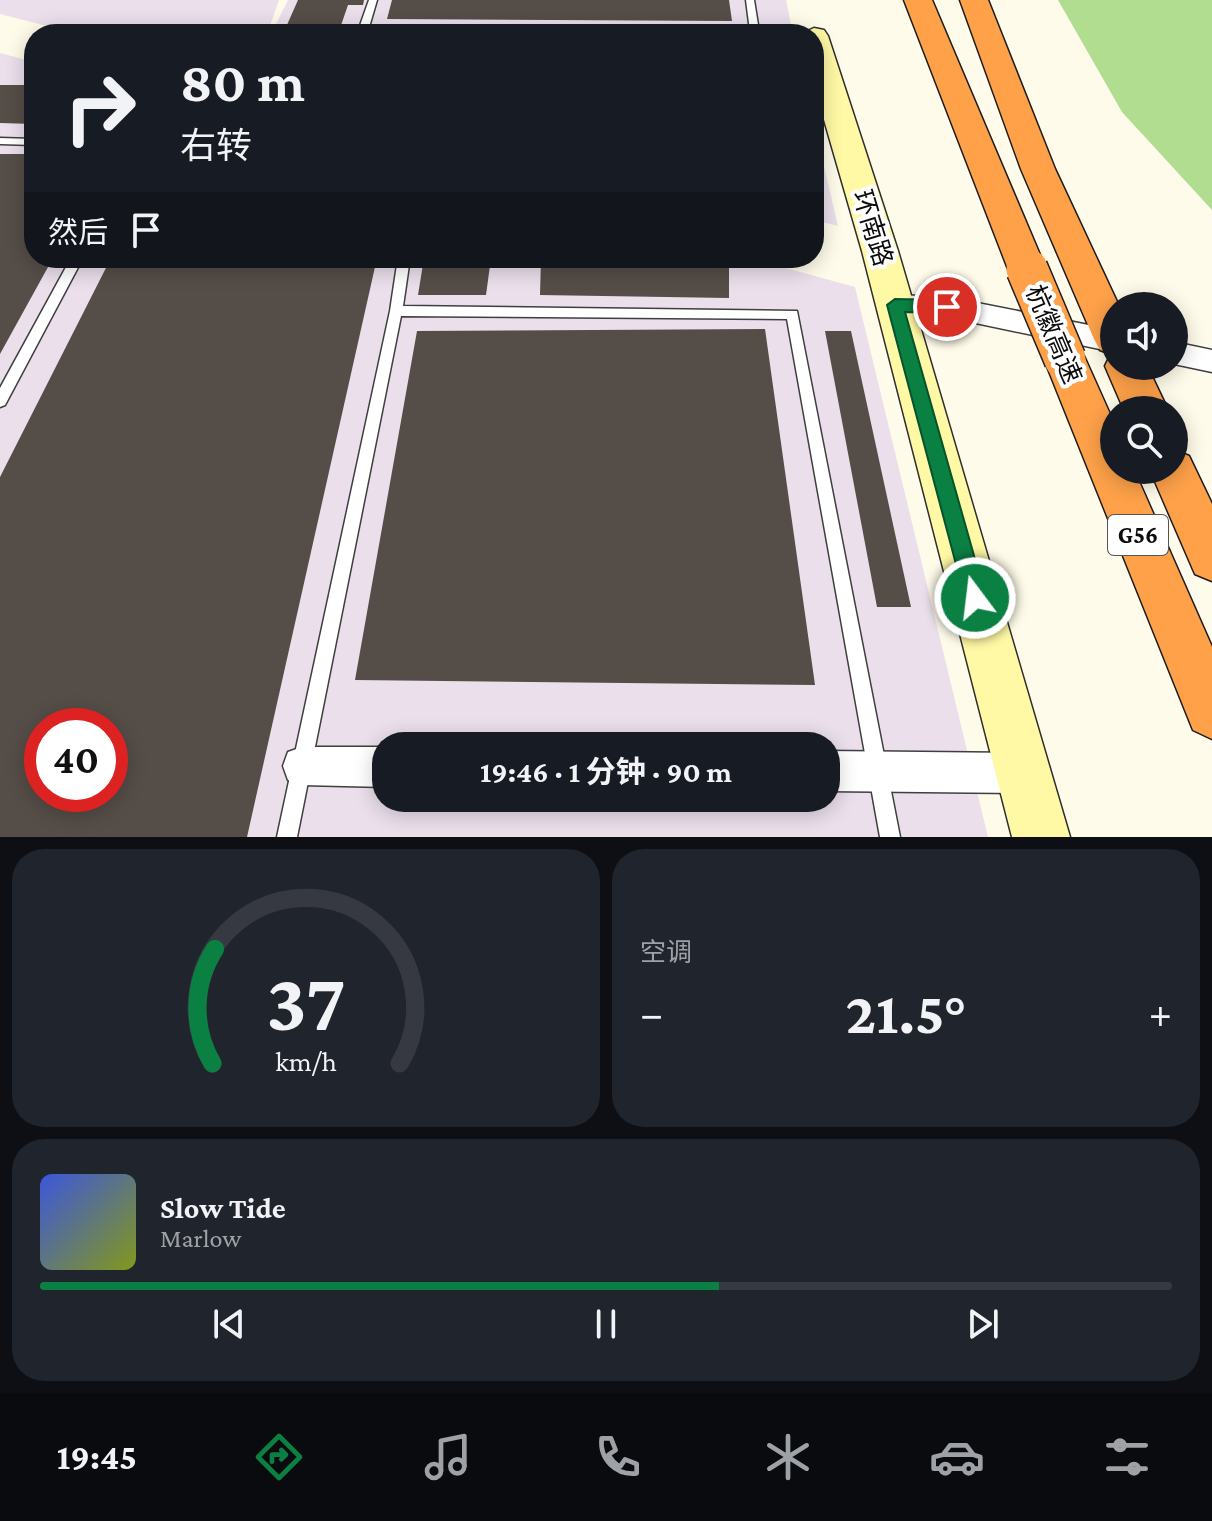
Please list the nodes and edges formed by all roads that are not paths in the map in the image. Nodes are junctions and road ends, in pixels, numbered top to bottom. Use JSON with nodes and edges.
{"nodes":[{"id":1,"x":373,"y":0,"type":"edge"},
{"id":2,"x":750,"y":0,"type":"edge"},
{"id":3,"x":918,"y":0,"type":"edge"},
{"id":4,"x":974,"y":0,"type":"edge"},
{"id":5,"x":365,"y":24,"type":"edge"},
{"id":6,"x":754,"y":24,"type":"edge"},
{"id":7,"x":824,"y":71,"type":"edge"},
{"id":8,"x":0,"y":141,"type":"edge"},
{"id":9,"x":24,"y":142,"type":"edge"},
{"id":10,"x":72,"y":268,"type":"edge"},
{"id":11,"x":402,"y":268,"type":"edge"},
{"id":12,"x":895,"y":305,"type":"junction"},
{"id":13,"x":1100,"y":309,"type":"edge"},
{"id":14,"x":396,"y":311,"type":"junction"},
{"id":15,"x":1100,"y":337,"type":"edge"},
{"id":16,"x":1188,"y":356,"type":"edge"},
{"id":17,"x":1212,"y":361,"type":"edge"},
{"id":18,"x":0,"y":401,"type":"edge"},
{"id":19,"x":1179,"y":484,"type":"edge"},
{"id":20,"x":1212,"y":558,"type":"edge"},
{"id":21,"x":1212,"y":711,"type":"edge"},
{"id":22,"x":302,"y":766,"type":"junction"},
{"id":23,"x":372,"y":767,"type":"edge"},
{"id":24,"x":840,"y":771,"type":"edge"},
{"id":25,"x":878,"y":771,"type":"junction"},
{"id":26,"x":1023,"y":773,"type":"junction"},
{"id":27,"x":287,"y":837,"type":"edge"},
{"id":28,"x":890,"y":837,"type":"edge"},
{"id":29,"x":1041,"y":837,"type":"edge"}],
"edges":[{"from":1,"to":5,"type":"lane"},
{"from":2,"to":6,"type":"lane"},
{"from":3,"to":21,"type":"highway","name":"杭徽高速","number":"G56","bridge":true},
{"from":4,"to":13,"type":"highway","name":"杭徽高速"},
{"from":7,"to":12,"type":"street","name":"环南路"},
{"from":8,"to":9,"type":"lane"},
{"from":10,"to":18,"type":"lane"},
{"from":11,"to":14,"type":"lane"},
{"from":12,"to":15,"type":"street"},
{"from":12,"to":26,"type":"street","name":"环南路"},
{"from":14,"to":22,"type":"lane"},
{"from":14,"to":25,"type":"lane"},
{"from":16,"to":17,"type":"street"},
{"from":19,"to":20,"type":"highway","number":"G56"},
{"from":22,"to":23,"type":"street"},
{"from":22,"to":27,"type":"lane"},
{"from":24,"to":25,"type":"street"},
{"from":25,"to":26,"type":"street"},
{"from":25,"to":28,"type":"lane"},
{"from":26,"to":29,"type":"street","name":"环南路"}]}
